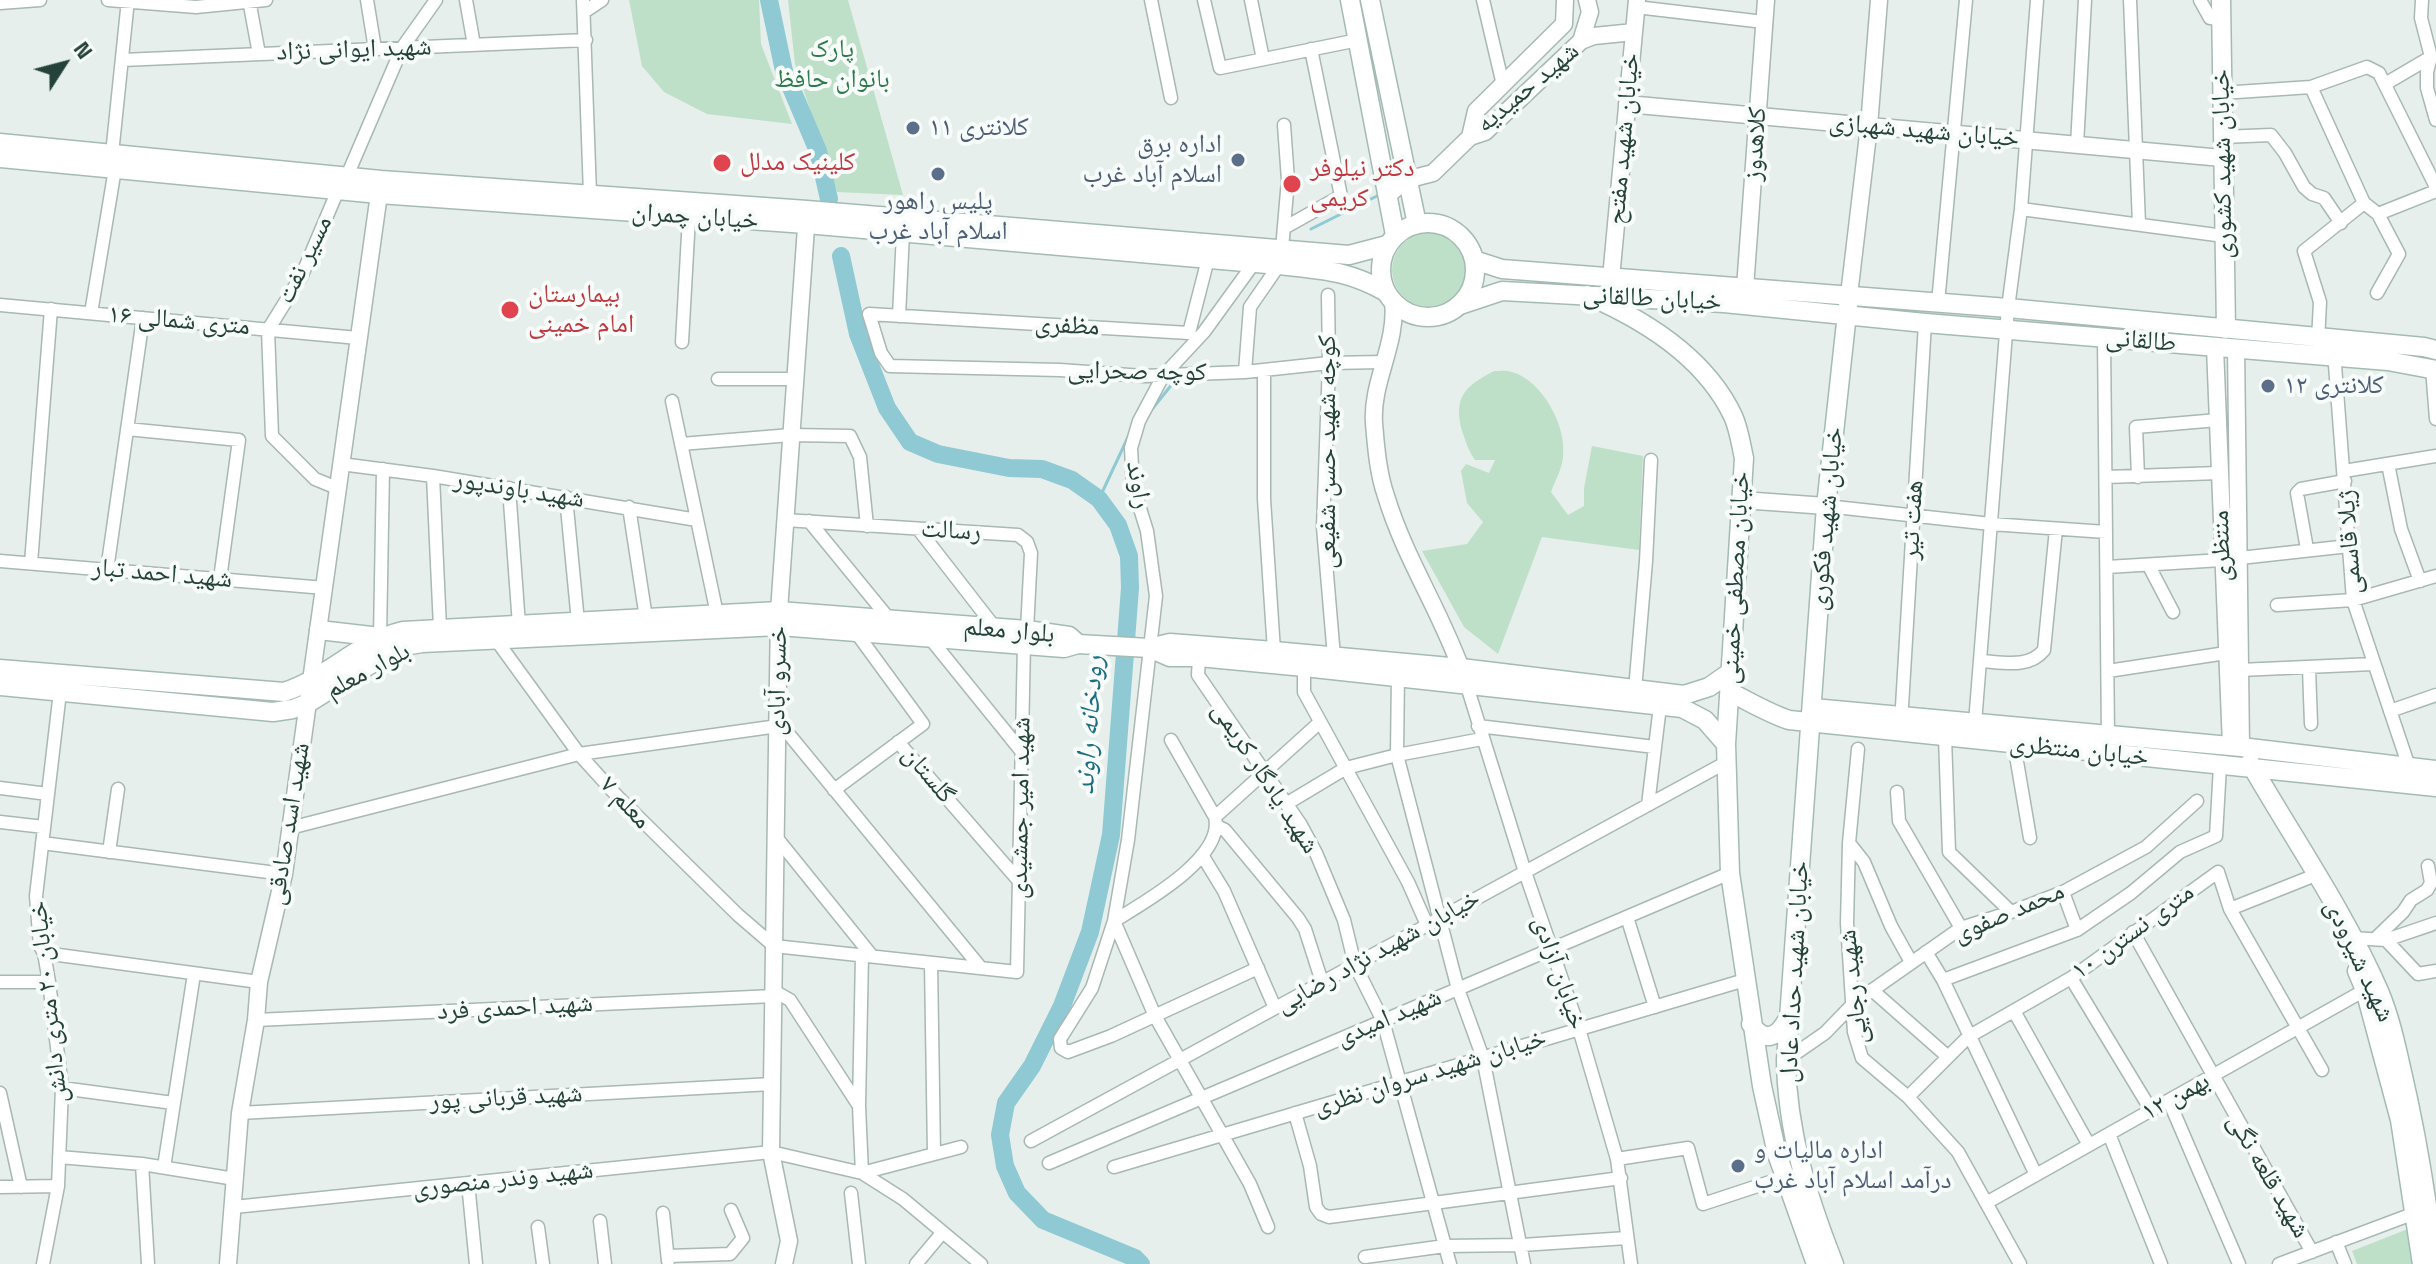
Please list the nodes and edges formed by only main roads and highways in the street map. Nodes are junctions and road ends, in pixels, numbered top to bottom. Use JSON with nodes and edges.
{"nodes":[{"id":1,"x":1350,"y":0,"type":"edge"},
{"id":2,"x":1370,"y":0,"type":"edge"},
{"id":3,"x":2222,"y":10,"type":"edge"},
{"id":4,"x":0,"y":143,"type":"edge"},
{"id":5,"x":0,"y":158,"type":"edge"},
{"id":6,"x":114,"y":162,"type":"junction"},
{"id":7,"x":342,"y":183,"type":"junction"},
{"id":8,"x":482,"y":194,"type":"junction"},
{"id":9,"x":807,"y":217,"type":"junction"},
{"id":10,"x":1417,"y":224,"type":"junction"},
{"id":11,"x":1391,"y":240,"type":"junction"},
{"id":12,"x":1280,"y":257,"type":"junction"},
{"id":13,"x":1474,"y":260,"type":"junction"},
{"id":14,"x":1527,"y":271,"type":"junction"},
{"id":15,"x":1525,"y":292,"type":"junction"},
{"id":16,"x":1587,"y":295,"type":"junction"},
{"id":17,"x":1849,"y":295,"type":"junction"},
{"id":18,"x":1389,"y":297,"type":"junction"},
{"id":19,"x":1460,"y":305,"type":"junction"},
{"id":20,"x":1846,"y":316,"type":"junction"},
{"id":21,"x":2226,"y":329,"type":"junction"},
{"id":22,"x":2326,"y":348,"type":"junction"},
{"id":23,"x":2435,"y":363,"type":"edge"},
{"id":24,"x":779,"y":619,"type":"junction"},
{"id":25,"x":319,"y":630,"type":"road end"},
{"id":26,"x":380,"y":637,"type":"junction"},
{"id":27,"x":1025,"y":637,"type":"junction"},
{"id":28,"x":1149,"y":648,"type":"junction"},
{"id":29,"x":0,"y":669,"type":"edge"},
{"id":30,"x":1398,"y":671,"type":"junction"},
{"id":31,"x":1732,"y":671,"type":"junction"},
{"id":32,"x":1464,"y":677,"type":"junction"},
{"id":33,"x":0,"y":686,"type":"edge"},
{"id":34,"x":1730,"y":692,"type":"junction"},
{"id":35,"x":1812,"y":715,"type":"junction"},
{"id":36,"x":1901,"y":724,"type":"junction"},
{"id":37,"x":2236,"y":747,"type":"junction"},
{"id":38,"x":1726,"y":754,"type":"junction"},
{"id":39,"x":2250,"y":769,"type":"junction"},
{"id":40,"x":2436,"y":770,"type":"edge"},
{"id":41,"x":2436,"y":787,"type":"edge"},
{"id":42,"x":1787,"y":1020,"type":"junction"},
{"id":43,"x":1751,"y":1024,"type":"junction"},
{"id":44,"x":1786,"y":1085,"type":"junction"},
{"id":45,"x":1762,"y":1086,"type":"junction"},
{"id":46,"x":2431,"y":1193,"type":"edge"},
{"id":47,"x":1816,"y":1264,"type":"edge"},
{"id":48,"x":1834,"y":1264,"type":"edge"},
{"id":49,"x":2422,"y":1264,"type":"edge"},
{"id":50,"x":2435,"y":1264,"type":"edge"}],
"edges":[{"from":1,"to":11,"type":"main road"},
{"from":2,"to":10,"type":"main road"},
{"from":3,"to":21,"type":"main road","name":"خیابان شهید کشوری"},
{"from":4,"to":6,"type":"main road","name":"خیابان چمران"},
{"from":5,"to":6,"type":"main road","name":"خیابان چمران"},
{"from":6,"to":7,"type":"main road","name":"خیابان چمران"},
{"from":7,"to":8,"type":"main road","name":"خیابان چمران"},
{"from":7,"to":8,"type":"main road","name":"خیابان چمران"},
{"from":8,"to":9,"type":"main road","name":"خیابان چمران"},
{"from":8,"to":9,"type":"main road","name":"خیابان چمران"},
{"from":9,"to":12,"type":"main road","name":"خیابان چمران"},
{"from":9,"to":12,"type":"main road","name":"خیابان چمران"},
{"from":10,"to":11,"type":"main road"},
{"from":10,"to":13,"type":"main road"},
{"from":11,"to":12,"type":"main road","name":"خیابان چمران"},
{"from":11,"to":18,"type":"main road"},
{"from":12,"to":18,"type":"main road","name":"خیابان چمران"},
{"from":13,"to":14,"type":"main road","name":"خیابان طالقانی"},
{"from":13,"to":19,"type":"main road"},
{"from":14,"to":15,"type":"main road"},
{"from":14,"to":17,"type":"main road","name":"خیابان طالقانی"},
{"from":15,"to":16,"type":"main road","name":"خیابان طالقانی"},
{"from":15,"to":19,"type":"main road","name":"خیابان طالقانی"},
{"from":16,"to":20,"type":"main road","name":"خیابان طالقانی"},
{"from":16,"to":31,"type":"main road","name":"خیابان مصطفی خمینی"},
{"from":17,"to":20,"type":"main road","name":"خیابان شهید فکوری"},
{"from":17,"to":21,"type":"main road","name":"طالقانی"},
{"from":18,"to":19,"type":"main road"},
{"from":20,"to":22,"type":"main road","name":"طالقانی"},
{"from":20,"to":35,"type":"main road","name":"خیابان شهید فکوری"},
{"from":21,"to":22,"type":"main road","name":"طالقانی"},
{"from":22,"to":23,"type":"main road","name":"طالقانی"},
{"from":24,"to":26,"type":"main road","name":"بلوار معلم"},
{"from":24,"to":27,"type":"main road","name":"بلوار معلم"},
{"from":24,"to":27,"type":"main road","name":"بلوار معلم"},
{"from":24,"to":33,"type":"main road","name":"بلوار معلم"},
{"from":25,"to":26,"type":"main road"},
{"from":26,"to":29,"type":"main road","name":"بلوار معلم"},
{"from":27,"to":28,"type":"main road","name":"بلوار معلم"},
{"from":28,"to":30,"type":"main road"},
{"from":28,"to":30,"type":"main road"},
{"from":30,"to":32,"type":"main road"},
{"from":31,"to":32,"type":"main road"},
{"from":31,"to":34,"type":"main road","name":"خیابان مصطفی خمینی"},
{"from":32,"to":38,"type":"main road"},
{"from":34,"to":35,"type":"main road","name":"خیابان منتظری"},
{"from":34,"to":38,"type":"main road","name":"خیابان مصطفی خمینی"},
{"from":35,"to":36,"type":"main road","name":"خیابان منتظری"},
{"from":35,"to":42,"type":"main road","name":"خیابان شهید حداد عادل"},
{"from":36,"to":37,"type":"main road","name":"خیابان منتظری"},
{"from":36,"to":39,"type":"main road","name":"خیابان منتظری"},
{"from":37,"to":39,"type":"main road"},
{"from":37,"to":40,"type":"main road","name":"خیابان منتظری"},
{"from":38,"to":43,"type":"main road","name":"خیابان شهید حداد عادل"},
{"from":39,"to":41,"type":"main road","name":"خیابان منتظری"},
{"from":39,"to":46,"type":"main road","name":"شهید شیرودی"},
{"from":39,"to":49,"type":"main road","name":"شهید شیرودی"},
{"from":42,"to":43,"type":"main road"},
{"from":42,"to":44,"type":"main road","name":"خیابان شهید حداد عادل"},
{"from":43,"to":45,"type":"main road","name":"خیابان شهید حداد عادل"},
{"from":44,"to":45,"type":"main road"},
{"from":44,"to":48,"type":"main road","name":"خیابان شهید حداد عادل"},
{"from":45,"to":47,"type":"main road","name":"خیابان شهید حداد عادل"},
{"from":46,"to":50,"type":"main road","name":"شهید شیرودی"}]}
